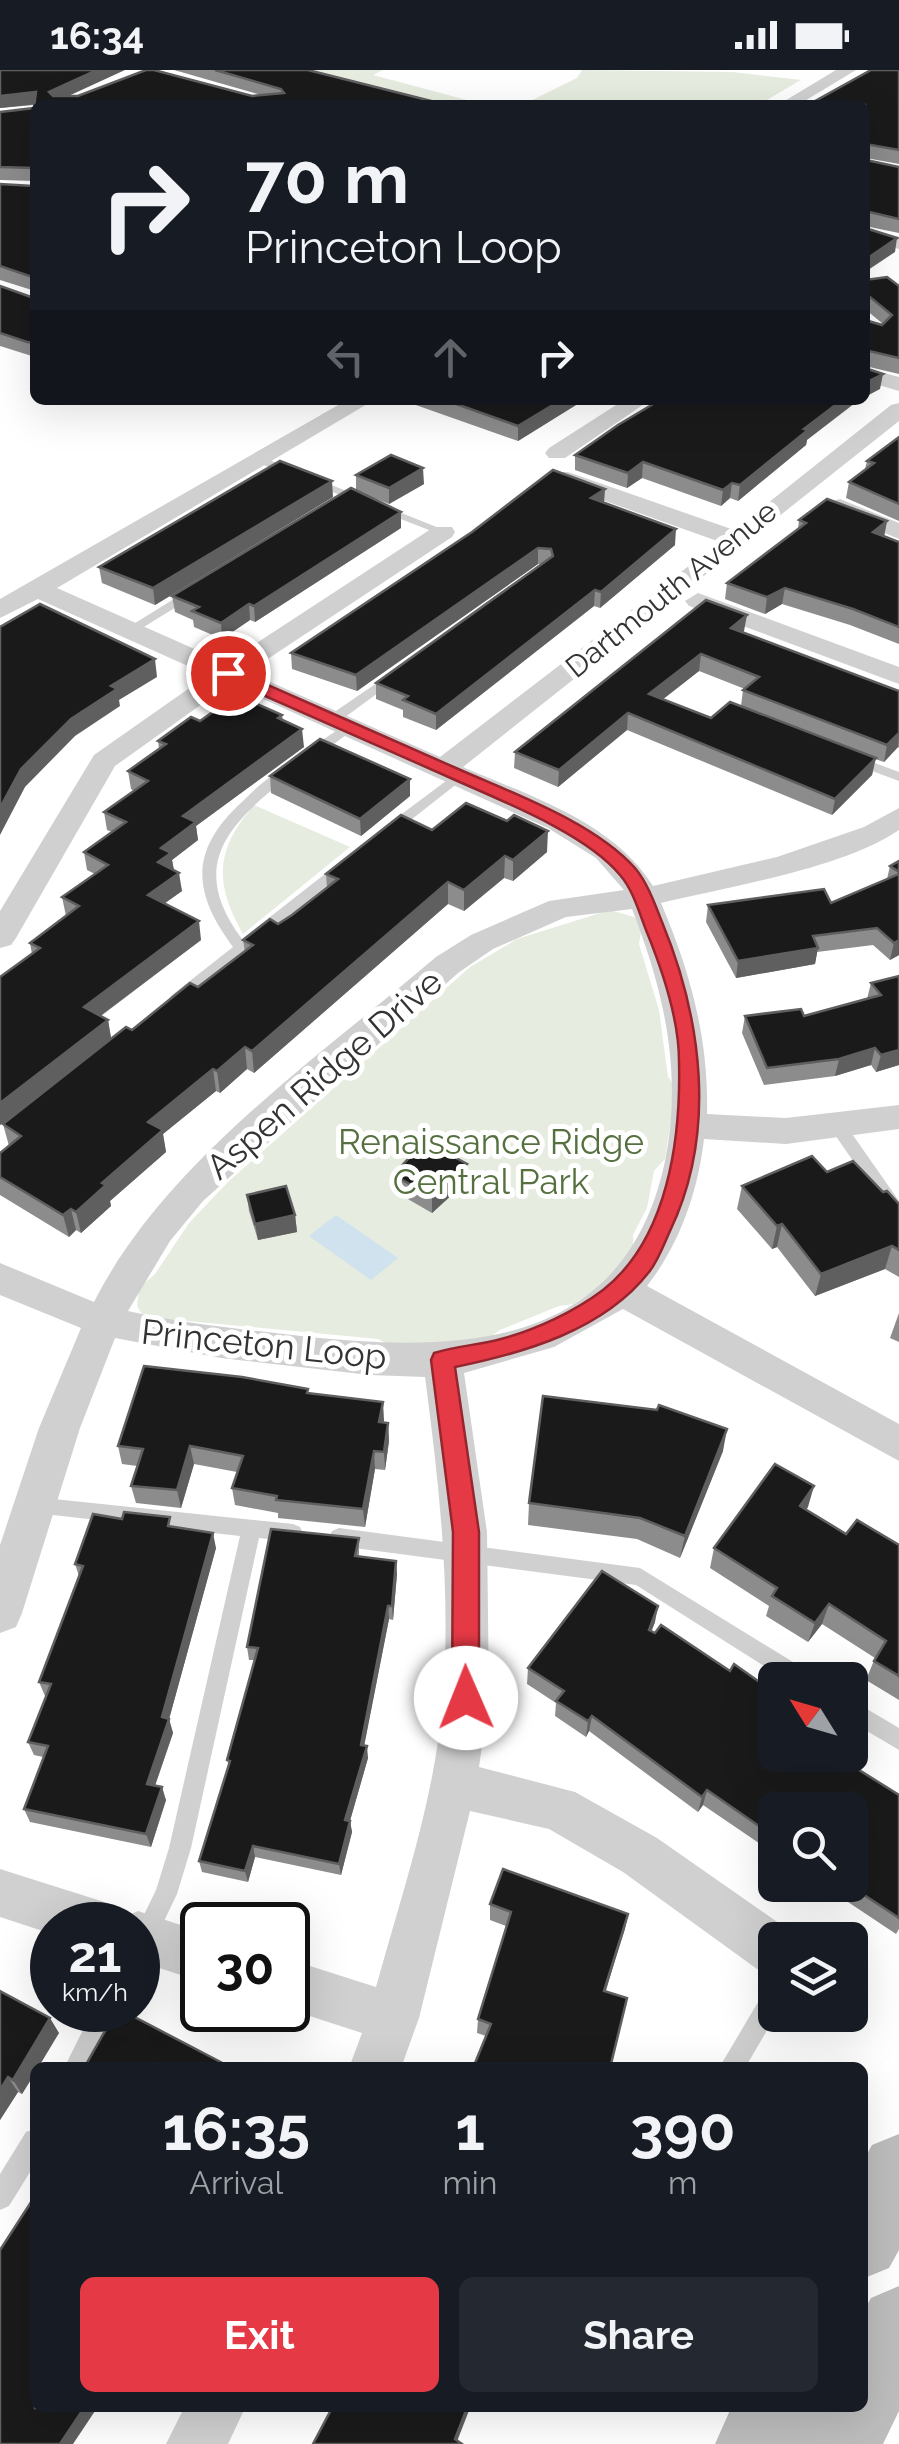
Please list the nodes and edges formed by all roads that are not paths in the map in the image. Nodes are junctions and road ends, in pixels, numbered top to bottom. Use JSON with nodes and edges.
{"nodes":[{"id":1,"x":848,"y":70,"type":"edge"},
{"id":2,"x":795,"y":100,"type":"edge"},
{"id":3,"x":870,"y":235,"type":"edge"},
{"id":4,"x":899,"y":242,"type":"edge"},
{"id":5,"x":870,"y":375,"type":"edge"},
{"id":6,"x":899,"y":384,"type":"edge"},
{"id":7,"x":354,"y":405,"type":"edge"},
{"id":8,"x":633,"y":405,"type":"edge"},
{"id":9,"x":899,"y":410,"type":"edge"},
{"id":10,"x":260,"y":460,"type":"junction"},
{"id":11,"x":795,"y":490,"type":"junction"},
{"id":12,"x":348,"y":496,"type":"junction"},
{"id":13,"x":332,"y":506,"type":"edge"},
{"id":14,"x":443,"y":532,"type":"joint"},
{"id":15,"x":899,"y":532,"type":"edge"},
{"id":16,"x":736,"y":539,"type":"junction"},
{"id":17,"x":197,"y":588,"type":"edge"},
{"id":18,"x":38,"y":589,"type":"junction"},
{"id":19,"x":672,"y":592,"type":"junction"},
{"id":20,"x":0,"y":610,"type":"edge"},
{"id":21,"x":130,"y":630,"type":"junction"},
{"id":22,"x":408,"y":666,"type":"edge"},
{"id":23,"x":228,"y":673,"type":"junction"},
{"id":24,"x":899,"y":676,"type":"edge"},
{"id":25,"x":340,"y":724,"type":"junction"},
{"id":26,"x":846,"y":756,"type":"edge"},
{"id":27,"x":450,"y":772,"type":"junction"},
{"id":28,"x":899,"y":777,"type":"edge"},
{"id":29,"x":899,"y":818,"type":"edge"},
{"id":30,"x":380,"y":838,"type":"edge"},
{"id":31,"x":365,"y":850,"type":"edge"},
{"id":32,"x":642,"y":898,"type":"junction"},
{"id":33,"x":0,"y":938,"type":"edge"},
{"id":34,"x":240,"y":948,"type":"junction"},
{"id":35,"x":166,"y":1008,"type":"edge"},
{"id":36,"x":899,"y":1116,"type":"edge"},
{"id":37,"x":689,"y":1125,"type":"junction"},
{"id":38,"x":838,"y":1125,"type":"junction"},
{"id":39,"x":899,"y":1214,"type":"edge"},
{"id":40,"x":0,"y":1278,"type":"edge"},
{"id":41,"x":620,"y":1289,"type":"junction"},
{"id":42,"x":105,"y":1324,"type":"junction"},
{"id":43,"x":442,"y":1360,"type":"junction"},
{"id":44,"x":899,"y":1444,"type":"edge"},
{"id":45,"x":35,"y":1505,"type":"junction"},
{"id":46,"x":251,"y":1528,"type":"junction"},
{"id":47,"x":467,"y":1552,"type":"junction"},
{"id":48,"x":0,"y":1614,"type":"edge"},
{"id":49,"x":775,"y":1662,"type":"edge"},
{"id":50,"x":868,"y":1720,"type":"edge"},
{"id":51,"x":899,"y":1740,"type":"edge"},
{"id":52,"x":452,"y":1784,"type":"junction"},
{"id":53,"x":0,"y":1893,"type":"edge"},
{"id":54,"x":159,"y":1902,"type":"edge"},
{"id":55,"x":30,"y":1903,"type":"edge"},
{"id":56,"x":758,"y":1939,"type":"edge"},
{"id":57,"x":310,"y":1991,"type":"edge"},
{"id":58,"x":393,"y":2018,"type":"junction"},
{"id":59,"x":758,"y":2023,"type":"edge"},
{"id":60,"x":95,"y":2032,"type":"edge"},
{"id":61,"x":79,"y":2062,"type":"edge"},
{"id":62,"x":377,"y":2062,"type":"edge"},
{"id":63,"x":735,"y":2062,"type":"edge"},
{"id":64,"x":30,"y":2148,"type":"edge"},
{"id":65,"x":899,"y":2172,"type":"edge"},
{"id":66,"x":0,"y":2197,"type":"edge"},
{"id":67,"x":868,"y":2230,"type":"edge"},
{"id":68,"x":899,"y":2326,"type":"edge"},
{"id":69,"x":868,"y":2386,"type":"edge"},
{"id":70,"x":214,"y":2412,"type":"edge"},
{"id":71,"x":773,"y":2412,"type":"edge"},
{"id":72,"x":856,"y":2412,"type":"edge"},
{"id":73,"x":195,"y":2444,"type":"edge"},
{"id":74,"x":756,"y":2444,"type":"edge"},
{"id":75,"x":840,"y":2444,"type":"edge"}],
"edges":[{"from":1,"to":2,"type":"street"},
{"from":3,"to":4,"type":"street"},
{"from":5,"to":6,"type":"street"},
{"from":7,"to":10,"type":"street"},
{"from":8,"to":16,"type":"street"},
{"from":9,"to":11,"type":"street","name":"Dartmouth Avenue"},
{"from":10,"to":12,"type":"lane"},
{"from":10,"to":18,"type":"street"},
{"from":11,"to":15,"type":"street"},
{"from":11,"to":16,"type":"street","name":"Dartmouth Avenue"},
{"from":12,"to":13,"type":"lane"},
{"from":12,"to":14,"type":"lane"},
{"from":14,"to":23,"type":"street"},
{"from":16,"to":19,"type":"street","name":"Dartmouth Avenue"},
{"from":17,"to":21,"type":"lane"},
{"from":18,"to":20,"type":"street"},
{"from":18,"to":21,"type":"street","name":"Princeton Loop"},
{"from":19,"to":24,"type":"street"},
{"from":19,"to":27,"type":"street","name":"Dartmouth Avenue"},
{"from":21,"to":23,"type":"street","name":"Princeton Loop"},
{"from":22,"to":25,"type":"lane"},
{"from":23,"to":25,"type":"street","name":"Princeton Loop"},
{"from":23,"to":33,"type":"street"},
{"from":25,"to":27,"type":"street","name":"Princeton Loop"},
{"from":25,"to":34,"type":"lane"},
{"from":26,"to":28,"type":"lane"},
{"from":27,"to":30,"type":"lane"},
{"from":27,"to":32,"type":"street","name":"Princeton Loop"},
{"from":29,"to":32,"type":"street","name":"Aspen Ridge Drive"},
{"from":31,"to":34,"type":"lane"},
{"from":32,"to":37,"type":"street","name":"Princeton Loop"},
{"from":32,"to":42,"type":"street","name":"Aspen Ridge Drive"},
{"from":34,"to":35,"type":"lane"},
{"from":36,"to":38,"type":"street"},
{"from":37,"to":38,"type":"street"},
{"from":37,"to":41,"type":"street","name":"Princeton Loop"},
{"from":38,"to":39,"type":"lane"},
{"from":40,"to":42,"type":"street","name":"Princeton Loop"},
{"from":41,"to":43,"type":"street","name":"Princeton Loop"},
{"from":41,"to":44,"type":"street"},
{"from":42,"to":43,"type":"street","name":"Princeton Loop"},
{"from":42,"to":45,"type":"street","name":"Aspen Ridge Drive"},
{"from":43,"to":47,"type":"street"},
{"from":45,"to":46,"type":"lane"},
{"from":45,"to":48,"type":"street","name":"Aspen Ridge Drive"},
{"from":46,"to":47,"type":"lane"},
{"from":46,"to":54,"type":"lane"},
{"from":47,"to":49,"type":"lane"},
{"from":47,"to":52,"type":"street"},
{"from":50,"to":51,"type":"lane"},
{"from":52,"to":56,"type":"street"},
{"from":52,"to":58,"type":"street"},
{"from":53,"to":55,"type":"street"},
{"from":57,"to":58,"type":"street"},
{"from":58,"to":62,"type":"street"},
{"from":59,"to":63,"type":"lane"},
{"from":60,"to":61,"type":"lane"},
{"from":64,"to":66,"type":"lane"},
{"from":65,"to":67,"type":"main road"},
{"from":68,"to":69,"type":"main road"},
{"from":70,"to":73,"type":"street"},
{"from":71,"to":74,"type":"main road"},
{"from":72,"to":75,"type":"main road"}]}
